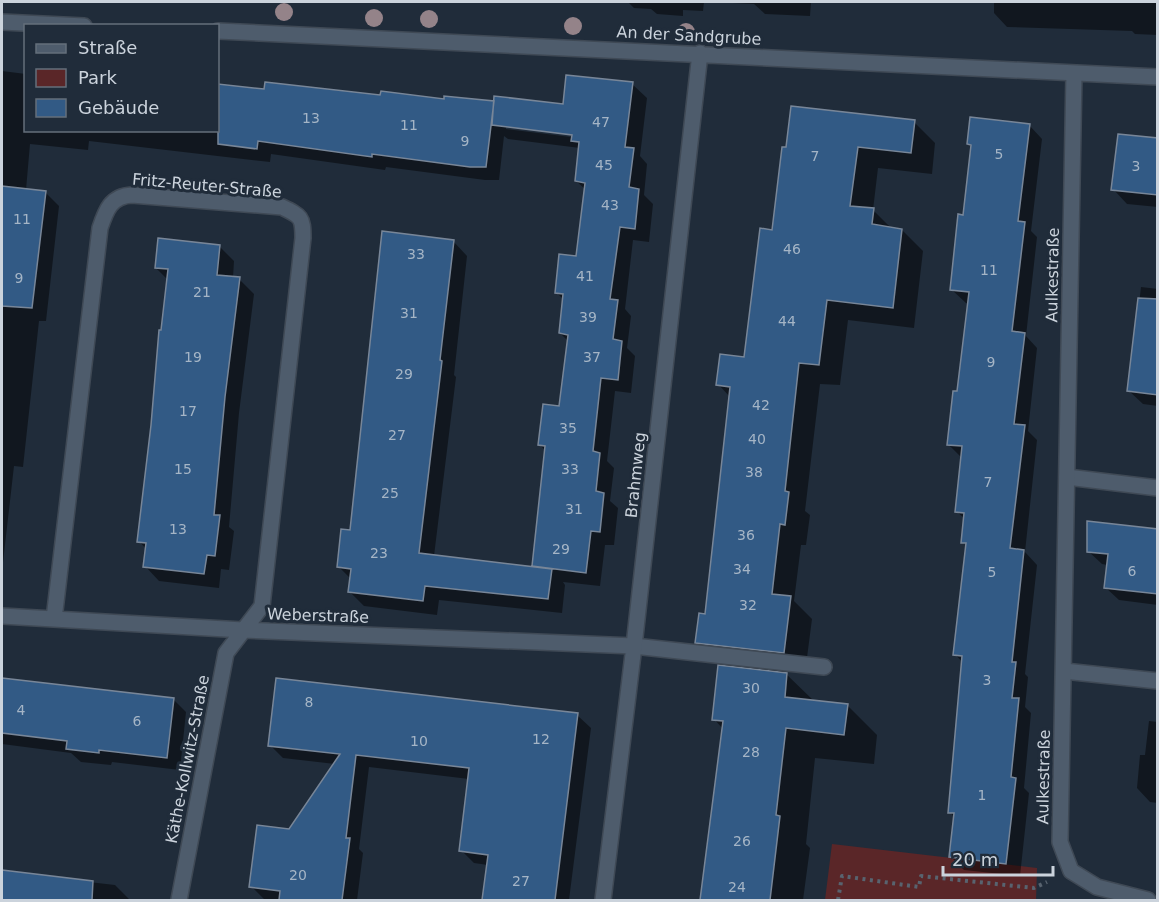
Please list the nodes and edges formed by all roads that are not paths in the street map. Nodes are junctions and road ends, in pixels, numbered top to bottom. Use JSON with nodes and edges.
{"nodes":[{"id":1,"x":2,"y":22,"type":"edge"},
{"id":2,"x":43,"y":24,"type":"edge"},
{"id":3,"x":219,"y":31,"type":"edge"},
{"id":4,"x":700,"y":53,"type":"junction"},
{"id":5,"x":1074,"y":73,"type":"junction"},
{"id":6,"x":1158,"y":77,"type":"edge"},
{"id":7,"x":1067,"y":477,"type":"junction"},
{"id":8,"x":1158,"y":488,"type":"edge"},
{"id":9,"x":2,"y":616,"type":"edge"},
{"id":10,"x":54,"y":619,"type":"junction"},
{"id":11,"x":243,"y":630,"type":"junction"},
{"id":12,"x":634,"y":646,"type":"junction"},
{"id":13,"x":824,"y":667,"type":"dead end"},
{"id":14,"x":1064,"y":671,"type":"junction"},
{"id":15,"x":1158,"y":681,"type":"edge"},
{"id":16,"x":179,"y":900,"type":"edge"},
{"id":17,"x":603,"y":900,"type":"edge"},
{"id":18,"x":1148,"y":900,"type":"edge"}],
"edges":[{"from":1,"to":2,"type":"street"},
{"from":3,"to":4,"type":"street","name":"An der Sandgrube"},
{"from":4,"to":5,"type":"street","name":"An der Sandgrube"},
{"from":4,"to":12,"type":"street","name":"Brahmweg"},
{"from":5,"to":6,"type":"street","name":"An der Sandgrube"},
{"from":5,"to":7,"type":"street","name":"Aulkestraße"},
{"from":7,"to":8,"type":"street"},
{"from":7,"to":14,"type":"street","name":"Aulkestraße"},
{"from":9,"to":10,"type":"street","name":"Weberstraße"},
{"from":10,"to":11,"type":"street","name":"Weberstraße"},
{"from":10,"to":11,"type":"street","name":"Fritz-Reuter-Straße"},
{"from":11,"to":12,"type":"street","name":"Weberstraße"},
{"from":11,"to":16,"type":"street","name":"Käthe-Kollwitz-Straße"},
{"from":12,"to":13,"type":"street","name":"Weberstraße"},
{"from":12,"to":17,"type":"street","name":"Brahmweg"},
{"from":14,"to":15,"type":"street"},
{"from":14,"to":18,"type":"street","name":"Aulkestraße"}]}
